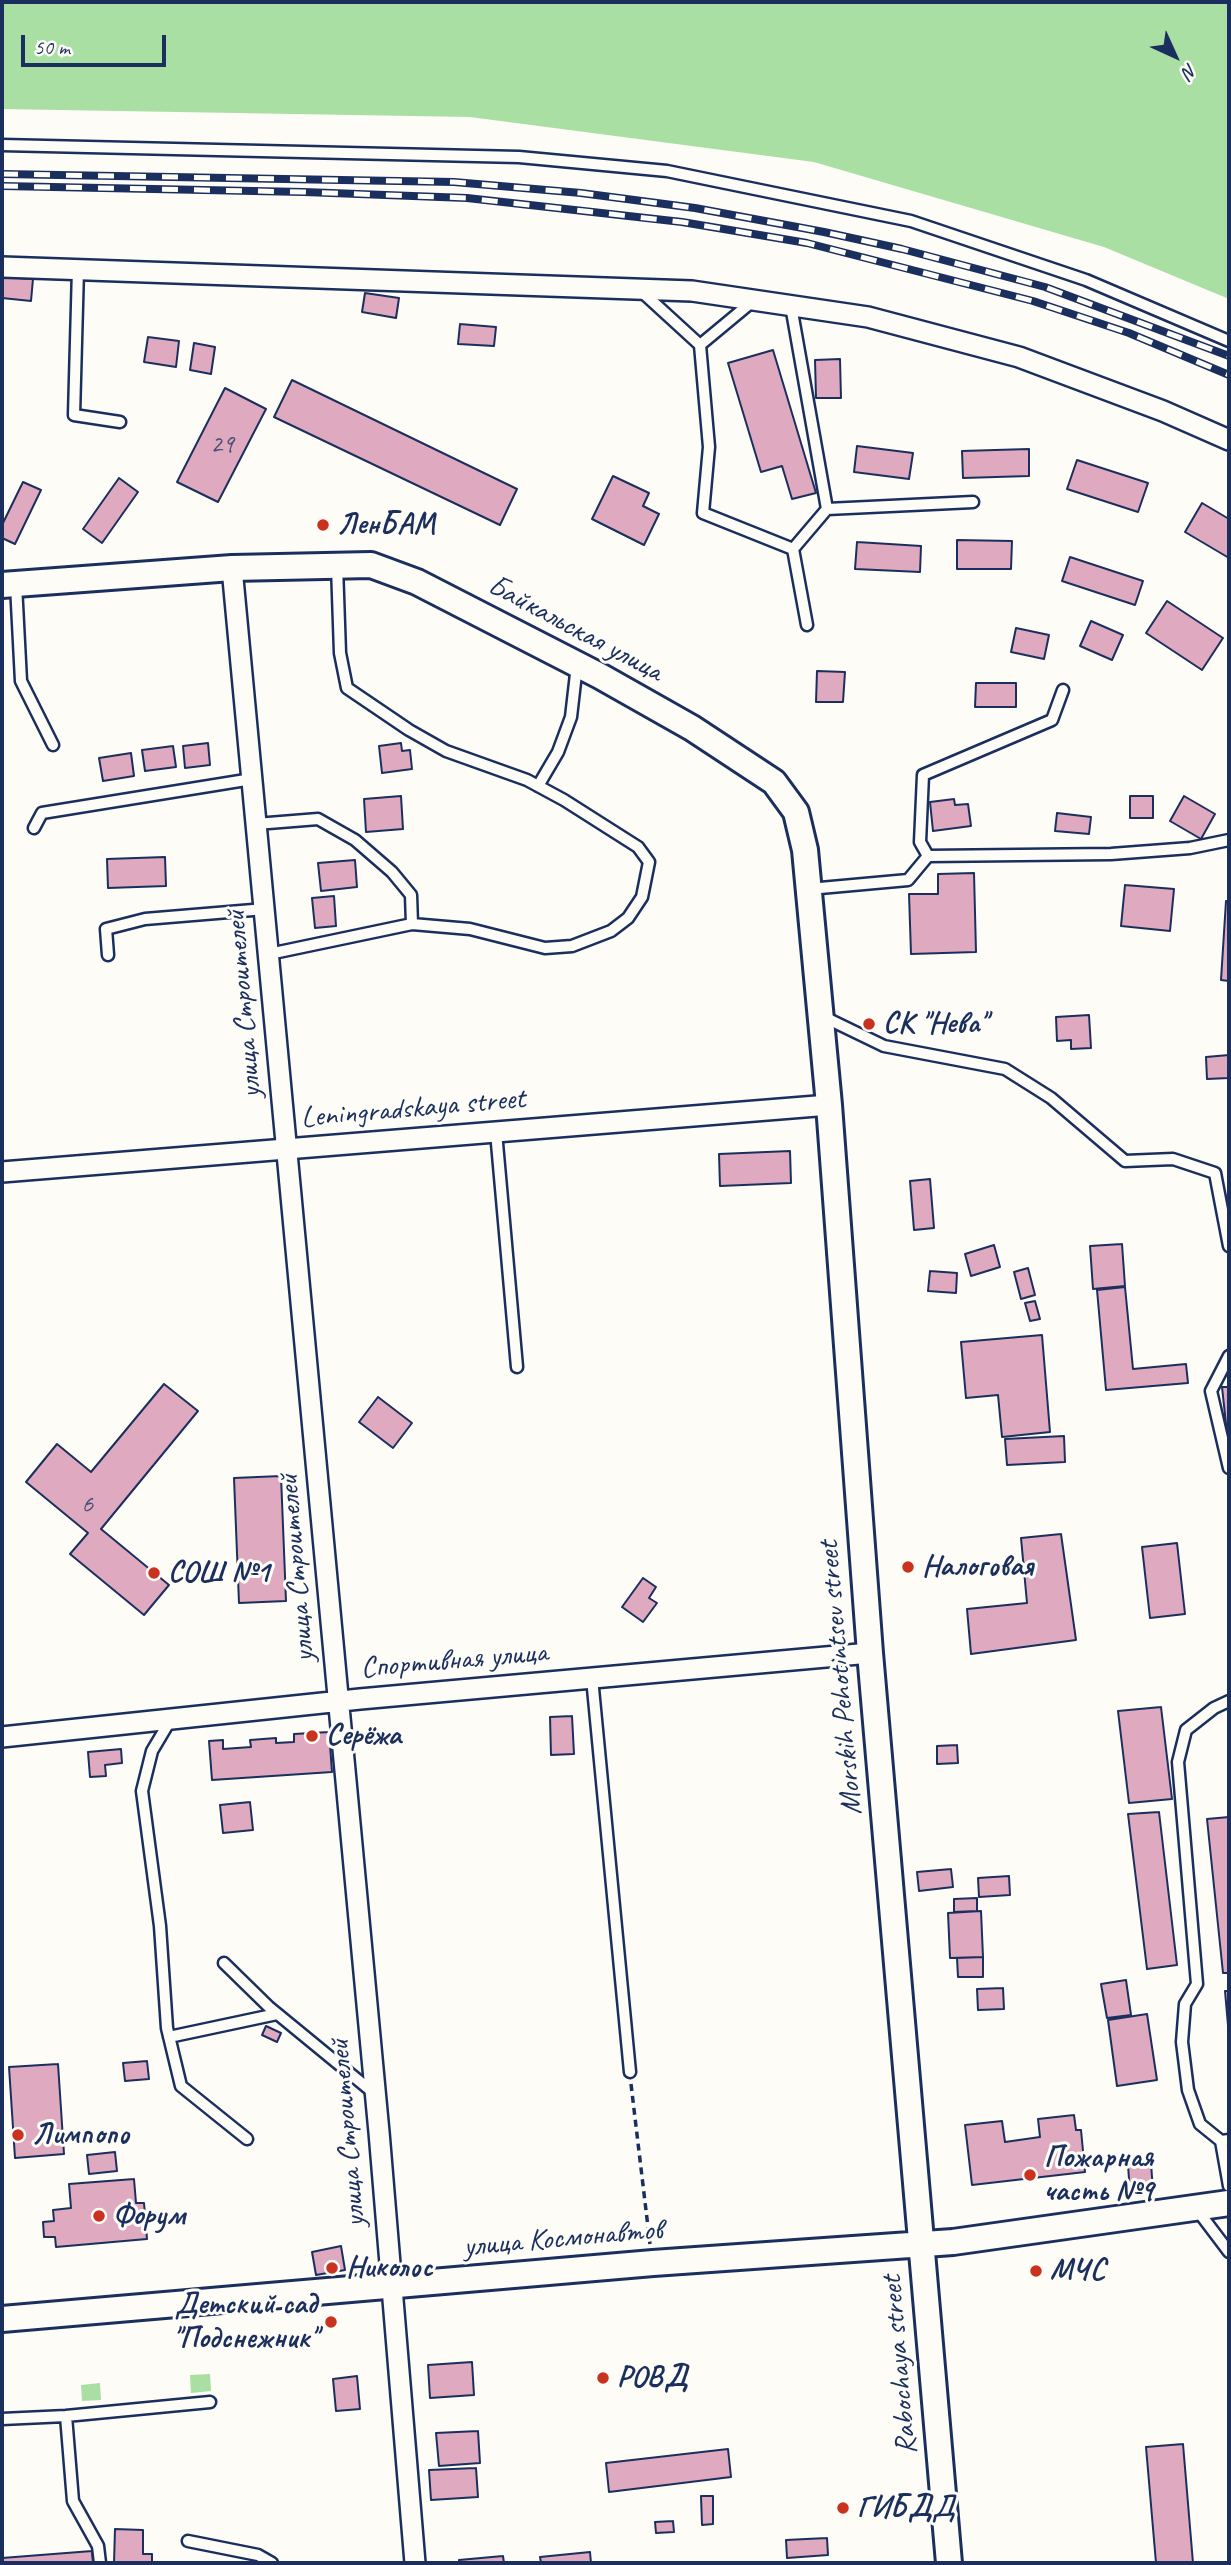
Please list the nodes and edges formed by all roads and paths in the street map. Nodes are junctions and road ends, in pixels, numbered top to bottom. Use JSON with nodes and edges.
{"nodes":[{"id":1,"x":2,"y":145,"type":"edge"},
{"id":2,"x":2,"y":267,"type":"edge"},
{"id":3,"x":78,"y":269,"type":"junction"},
{"id":4,"x":639,"y":289,"type":"junction"},
{"id":5,"x":754,"y":301,"type":"junction"},
{"id":6,"x":791,"y":306,"type":"junction"},
{"id":7,"x":1229,"y":341,"type":"edge"},
{"id":8,"x":700,"y":345,"type":"junction"},
{"id":9,"x":120,"y":422,"type":"dead end"},
{"id":10,"x":1229,"y":440,"type":"edge"},
{"id":11,"x":973,"y":502,"type":"dead end"},
{"id":12,"x":827,"y":509,"type":"junction"},
{"id":13,"x":793,"y":549,"type":"junction"},
{"id":14,"x":337,"y":566,"type":"junction"},
{"id":15,"x":232,"y":568,"type":"junction"},
{"id":16,"x":9,"y":585,"type":"edge"},
{"id":17,"x":807,"y":625,"type":"dead end"},
{"id":18,"x":577,"y":664,"type":"junction"},
{"id":19,"x":1063,"y":690,"type":"dead end"},
{"id":20,"x":53,"y":746,"type":"dead end"},
{"id":21,"x":252,"y":779,"type":"junction"},
{"id":22,"x":538,"y":786,"type":"junction"},
{"id":23,"x":256,"y":824,"type":"junction"},
{"id":24,"x":34,"y":828,"type":"dead end"},
{"id":25,"x":1229,"y":840,"type":"edge"},
{"id":26,"x":928,"y":856,"type":"junction"},
{"id":27,"x":809,"y":889,"type":"junction"},
{"id":28,"x":265,"y":909,"type":"junction"},
{"id":29,"x":412,"y":924,"type":"junction"},
{"id":30,"x":269,"y":954,"type":"junction"},
{"id":31,"x":108,"y":956,"type":"dead end"},
{"id":32,"x":820,"y":1015,"type":"junction"},
{"id":33,"x":829,"y":1105,"type":"junction"},
{"id":34,"x":496,"y":1132,"type":"junction"},
{"id":35,"x":287,"y":1149,"type":"junction"},
{"id":36,"x":2,"y":1172,"type":"edge"},
{"id":37,"x":1229,"y":1246,"type":"edge"},
{"id":38,"x":1229,"y":1356,"type":"edge"},
{"id":39,"x":517,"y":1367,"type":"dead end"},
{"id":40,"x":1229,"y":1468,"type":"edge"},
{"id":41,"x":870,"y":1653,"type":"junction"},
{"id":42,"x":592,"y":1678,"type":"junction"},
{"id":43,"x":339,"y":1701,"type":"junction"},
{"id":44,"x":1229,"y":1701,"type":"edge"},
{"id":45,"x":171,"y":1719,"type":"junction"},
{"id":46,"x":2,"y":1737,"type":"edge"},
{"id":47,"x":224,"y":1963,"type":"dead end"},
{"id":48,"x":277,"y":2014,"type":"junction"},
{"id":49,"x":169,"y":2037,"type":"junction"},
{"id":50,"x":630,"y":2072,"type":"joint"},
{"id":51,"x":375,"y":2094,"type":"junction"},
{"id":52,"x":247,"y":2139,"type":"dead end"},
{"id":53,"x":1225,"y":2140,"type":"edge"},
{"id":54,"x":1229,"y":2186,"type":"edge"},
{"id":55,"x":1229,"y":2203,"type":"edge"},
{"id":56,"x":1195,"y":2207,"type":"junction"},
{"id":57,"x":920,"y":2245,"type":"junction"},
{"id":58,"x":1229,"y":2252,"type":"edge"},
{"id":59,"x":653,"y":2263,"type":"junction"},
{"id":60,"x":391,"y":2285,"type":"junction"},
{"id":61,"x":2,"y":2319,"type":"edge"},
{"id":62,"x":210,"y":2402,"type":"dead end"},
{"id":63,"x":66,"y":2416,"type":"junction"},
{"id":64,"x":2,"y":2418,"type":"edge"},
{"id":65,"x":188,"y":2541,"type":"dead end"},
{"id":66,"x":100,"y":2563,"type":"edge"},
{"id":67,"x":272,"y":2563,"type":"edge"},
{"id":68,"x":415,"y":2563,"type":"edge"},
{"id":69,"x":949,"y":2563,"type":"edge"}],
"edges":[{"from":1,"to":7,"type":"lane"},
{"from":2,"to":3,"type":"street"},
{"from":3,"to":4,"type":"street"},
{"from":3,"to":9,"type":"lane"},
{"from":4,"to":5,"type":"street"},
{"from":4,"to":8,"type":"lane"},
{"from":5,"to":6,"type":"street"},
{"from":5,"to":8,"type":"lane"},
{"from":6,"to":10,"type":"street"},
{"from":6,"to":12,"type":"lane"},
{"from":8,"to":13,"type":"lane"},
{"from":11,"to":12,"type":"lane"},
{"from":12,"to":13,"type":"lane"},
{"from":13,"to":17,"type":"lane"},
{"from":14,"to":15,"type":"street","name":"Байкальская улица"},
{"from":14,"to":18,"type":"street","name":"Байкальская улица"},
{"from":14,"to":22,"type":"lane"},
{"from":15,"to":16,"type":"street","name":"Байкальская улица"},
{"from":15,"to":21,"type":"street","name":"улица Строителей"},
{"from":16,"to":20,"type":"lane"},
{"from":18,"to":22,"type":"lane"},
{"from":18,"to":27,"type":"street","name":"Байкальская улица"},
{"from":19,"to":26,"type":"lane"},
{"from":21,"to":23,"type":"street","name":"улица Строителей"},
{"from":21,"to":24,"type":"lane"},
{"from":22,"to":29,"type":"lane"},
{"from":23,"to":28,"type":"street","name":"улица Строителей"},
{"from":23,"to":29,"type":"lane"},
{"from":25,"to":26,"type":"lane"},
{"from":26,"to":27,"type":"lane"},
{"from":27,"to":32,"type":"street","name":"Байкальская улица"},
{"from":28,"to":30,"type":"street","name":"улица Строителей"},
{"from":28,"to":31,"type":"lane"},
{"from":29,"to":30,"type":"lane"},
{"from":30,"to":35,"type":"street","name":"улица Строителей"},
{"from":32,"to":33,"type":"street","name":"Байкальская улица"},
{"from":32,"to":37,"type":"lane"},
{"from":33,"to":34,"type":"street","name":"Leningradskaya street"},
{"from":33,"to":41,"type":"street","name":"Morskih Pehotintsev street"},
{"from":34,"to":35,"type":"street","name":"Leningradskaya street"},
{"from":34,"to":39,"type":"lane"},
{"from":35,"to":36,"type":"street","name":"Leningradskaya street"},
{"from":35,"to":43,"type":"street","name":"улица Строителей"},
{"from":38,"to":40,"type":"lane"},
{"from":41,"to":42,"type":"street","name":"Спортивная улица"},
{"from":41,"to":57,"type":"street","name":"Morskih Pehotintsev street"},
{"from":42,"to":43,"type":"street","name":"Спортивная улица"},
{"from":42,"to":50,"type":"lane"},
{"from":43,"to":45,"type":"street","name":"Спортивная улица"},
{"from":43,"to":51,"type":"street","name":"улица Строителей"},
{"from":44,"to":53,"type":"lane"},
{"from":45,"to":46,"type":"street","name":"Спортивная улица"},
{"from":45,"to":49,"type":"lane"},
{"from":47,"to":48,"type":"lane"},
{"from":48,"to":49,"type":"lane"},
{"from":48,"to":51,"type":"lane"},
{"from":49,"to":52,"type":"lane"},
{"from":50,"to":59,"type":"path"},
{"from":51,"to":60,"type":"street","name":"улица Строителей"},
{"from":53,"to":54,"type":"lane"},
{"from":55,"to":56,"type":"street","name":"улица Космонавтов"},
{"from":56,"to":57,"type":"street","name":"улица Космонавтов"},
{"from":56,"to":58,"type":"lane"},
{"from":57,"to":59,"type":"street","name":"улица Космонавтов"},
{"from":57,"to":69,"type":"street","name":"Rabochaya street"},
{"from":59,"to":60,"type":"street","name":"улица Космонавтов"},
{"from":60,"to":61,"type":"street","name":"улица Космонавтов"},
{"from":60,"to":68,"type":"street","name":"улица Строителей"},
{"from":62,"to":63,"type":"lane"},
{"from":63,"to":64,"type":"lane"},
{"from":63,"to":66,"type":"lane"},
{"from":65,"to":67,"type":"lane"}]}
